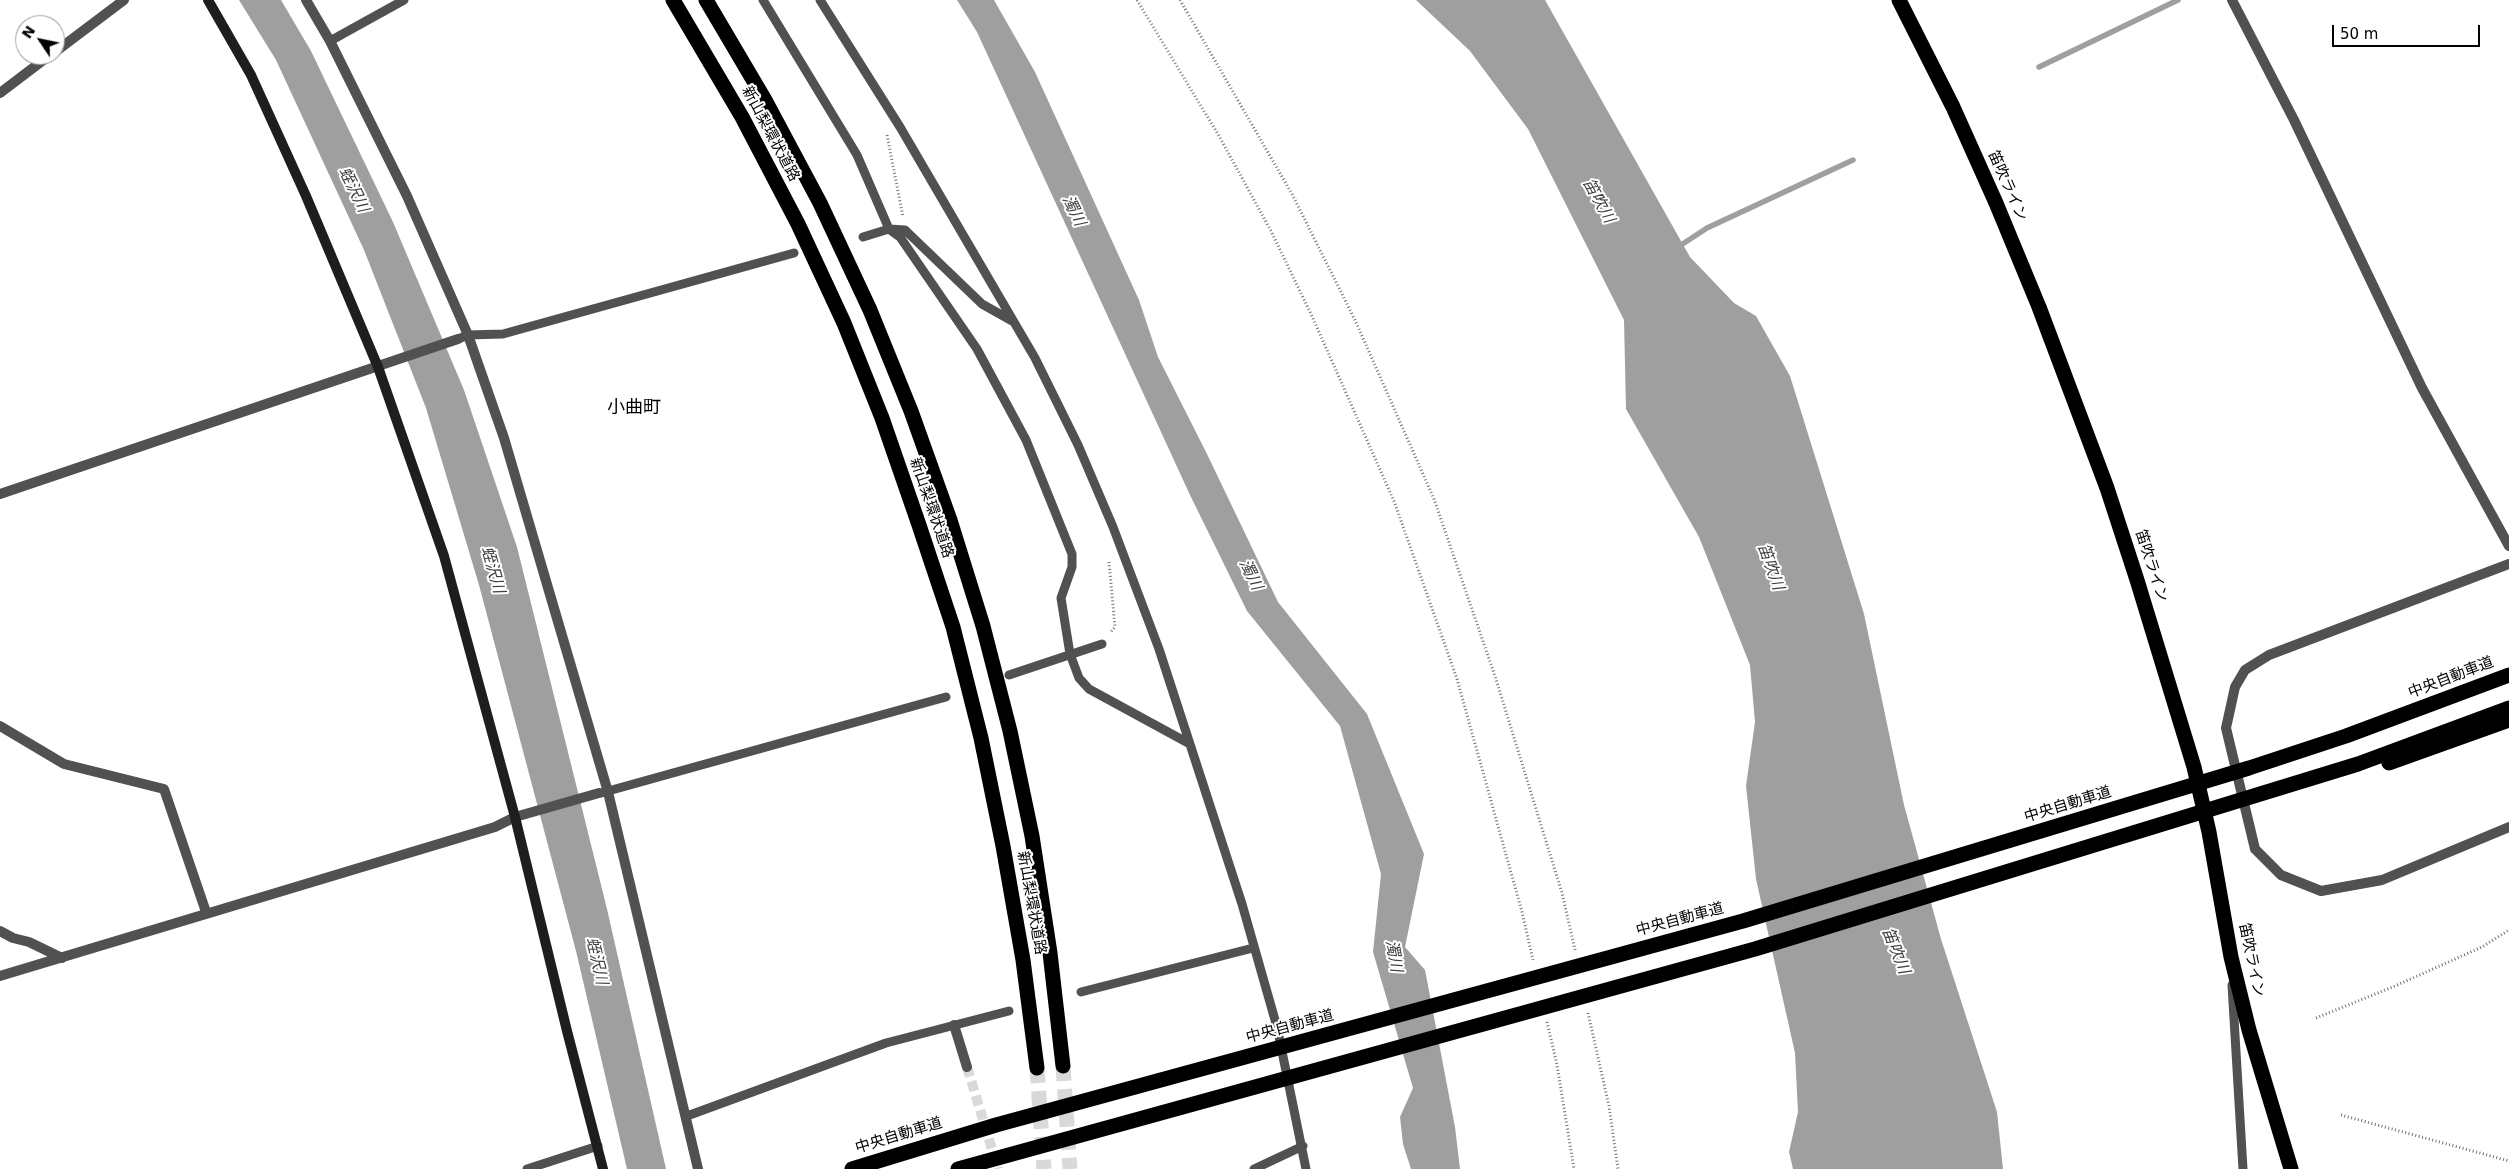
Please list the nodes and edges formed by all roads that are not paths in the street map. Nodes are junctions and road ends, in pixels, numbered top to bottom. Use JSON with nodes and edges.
{"nodes":[{"id":1,"x":124,"y":0,"type":"edge"},
{"id":2,"x":208,"y":0,"type":"edge"},
{"id":3,"x":306,"y":0,"type":"edge"},
{"id":4,"x":404,"y":0,"type":"edge"},
{"id":5,"x":673,"y":0,"type":"edge"},
{"id":6,"x":706,"y":0,"type":"edge"},
{"id":7,"x":762,"y":0,"type":"edge"},
{"id":8,"x":820,"y":0,"type":"edge"},
{"id":9,"x":1900,"y":0,"type":"edge"},
{"id":10,"x":2234,"y":4,"type":"edge"},
{"id":11,"x":330,"y":41,"type":"junction"},
{"id":12,"x":65,"y":44,"type":"edge"},
{"id":13,"x":37,"y":65,"type":"edge"},
{"id":14,"x":0,"y":93,"type":"edge"},
{"id":15,"x":889,"y":229,"type":"junction"},
{"id":16,"x":863,"y":237,"type":"dead end"},
{"id":17,"x":794,"y":253,"type":"dead end"},
{"id":18,"x":1014,"y":322,"type":"junction"},
{"id":19,"x":463,"y":337,"type":"junction"},
{"id":20,"x":382,"y":365,"type":"junction"},
{"id":21,"x":0,"y":494,"type":"edge"},
{"id":22,"x":2509,"y":546,"type":"edge"},
{"id":23,"x":2509,"y":564,"type":"edge"},
{"id":24,"x":1102,"y":644,"type":"road end"},
{"id":25,"x":1070,"y":654,"type":"junction"},
{"id":26,"x":1009,"y":675,"type":"dead end"},
{"id":27,"x":2509,"y":675,"type":"edge"},
{"id":28,"x":946,"y":697,"type":"dead end"},
{"id":29,"x":2509,"y":708,"type":"edge"},
{"id":30,"x":2509,"y":720,"type":"edge"},
{"id":31,"x":0,"y":726,"type":"edge"},
{"id":32,"x":1190,"y":744,"type":"junction"},
{"id":33,"x":603,"y":793,"type":"junction"},
{"id":34,"x":2255,"y":797,"type":"junction"},
{"id":35,"x":520,"y":816,"type":"junction"},
{"id":36,"x":2509,"y":827,"type":"edge"},
{"id":37,"x":206,"y":912,"type":"junction"},
{"id":38,"x":0,"y":931,"type":"edge"},
{"id":39,"x":1254,"y":948,"type":"junction"},
{"id":40,"x":2231,"y":957,"type":"junction"},
{"id":41,"x":62,"y":958,"type":"junction"},
{"id":42,"x":0,"y":976,"type":"edge"},
{"id":43,"x":1081,"y":992,"type":"dead end"},
{"id":44,"x":1009,"y":1011,"type":"dead end"},
{"id":45,"x":954,"y":1025,"type":"junction"},
{"id":46,"x":1063,"y":1066,"type":"tunnel mouth"},
{"id":47,"x":967,"y":1067,"type":"tunnel mouth"},
{"id":48,"x":1037,"y":1068,"type":"tunnel mouth"},
{"id":49,"x":687,"y":1116,"type":"junction"},
{"id":50,"x":598,"y":1146,"type":"junction"},
{"id":51,"x":1303,"y":1146,"type":"junction"},
{"id":52,"x":527,"y":1169,"type":"edge"},
{"id":53,"x":604,"y":1169,"type":"edge"},
{"id":54,"x":698,"y":1169,"type":"edge"},
{"id":55,"x":852,"y":1169,"type":"edge"},
{"id":56,"x":958,"y":1169,"type":"edge"},
{"id":57,"x":1254,"y":1169,"type":"edge"},
{"id":58,"x":1306,"y":1169,"type":"edge"},
{"id":59,"x":2243,"y":1169,"type":"edge"},
{"id":60,"x":2291,"y":1169,"type":"edge"}],
"edges":[{"from":1,"to":12,"type":"street"},
{"from":2,"to":20,"type":"street"},
{"from":3,"to":11,"type":"street"},
{"from":4,"to":11,"type":"lane"},
{"from":5,"to":48,"type":"highway","name":"新山梨環状道路"},
{"from":6,"to":46,"type":"highway","name":"新山梨環状道路"},
{"from":7,"to":15,"type":"lane"},
{"from":8,"to":18,"type":"lane"},
{"from":9,"to":40,"type":"highway","name":"笛吹ライン"},
{"from":10,"to":22,"type":"street"},
{"from":11,"to":19,"type":"street"},
{"from":13,"to":14,"type":"street"},
{"from":15,"to":16,"type":"lane"},
{"from":15,"to":18,"type":"lane"},
{"from":15,"to":25,"type":"lane"},
{"from":17,"to":19,"type":"lane"},
{"from":18,"to":32,"type":"lane"},
{"from":19,"to":20,"type":"street"},
{"from":19,"to":33,"type":"street"},
{"from":20,"to":21,"type":"street"},
{"from":20,"to":35,"type":"street"},
{"from":23,"to":36,"type":"street"},
{"from":24,"to":25,"type":"lane"},
{"from":25,"to":26,"type":"lane"},
{"from":25,"to":32,"type":"lane"},
{"from":27,"to":55,"type":"highway","name":"中央自動車道"},
{"from":28,"to":33,"type":"lane"},
{"from":29,"to":34,"type":"highway"},
{"from":30,"to":34,"type":"highway"},
{"from":31,"to":37,"type":"street"},
{"from":32,"to":39,"type":"lane"},
{"from":33,"to":35,"type":"street"},
{"from":33,"to":49,"type":"street"},
{"from":34,"to":56,"type":"highway"},
{"from":35,"to":37,"type":"street"},
{"from":35,"to":50,"type":"street"},
{"from":37,"to":41,"type":"street"},
{"from":38,"to":41,"type":"street"},
{"from":39,"to":43,"type":"lane"},
{"from":39,"to":51,"type":"lane"},
{"from":40,"to":59,"type":"lane"},
{"from":40,"to":60,"type":"highway","name":"笛吹ライン"},
{"from":41,"to":42,"type":"street"},
{"from":44,"to":45,"type":"lane"},
{"from":45,"to":47,"type":"street"},
{"from":45,"to":49,"type":"lane"},
{"from":49,"to":54,"type":"street"},
{"from":50,"to":52,"type":"lane"},
{"from":50,"to":53,"type":"street"},
{"from":51,"to":57,"type":"lane"},
{"from":51,"to":58,"type":"lane"}]}
